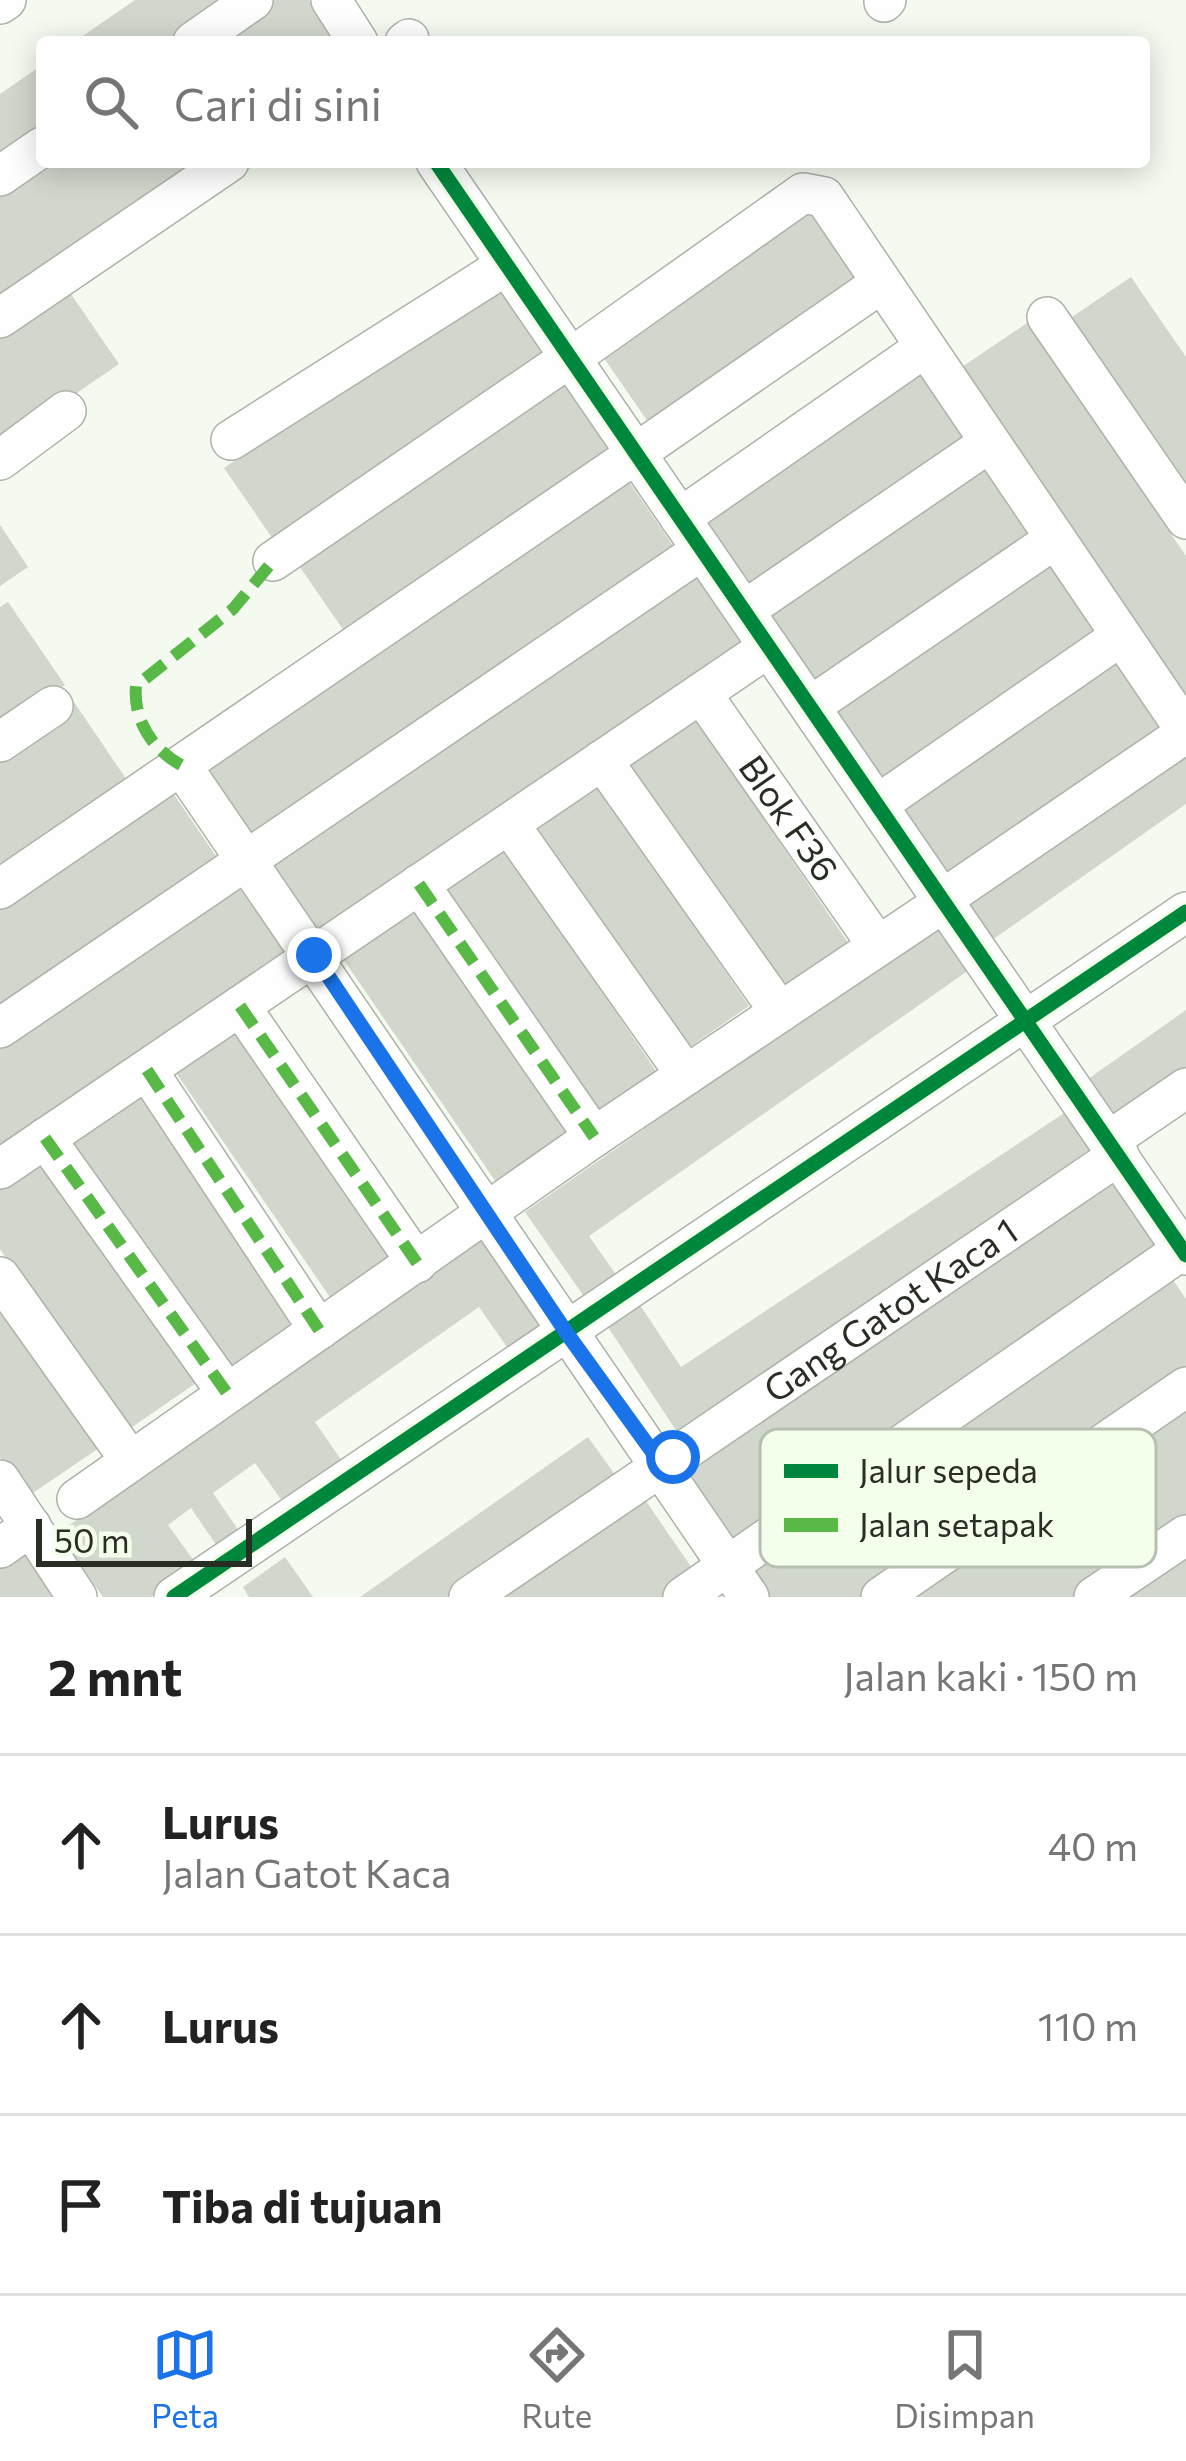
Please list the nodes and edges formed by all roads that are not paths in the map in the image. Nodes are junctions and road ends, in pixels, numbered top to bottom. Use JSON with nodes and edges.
{"nodes":[{"id":1,"x":254,"y":0,"type":"edge"},
{"id":2,"x":331,"y":0,"type":"edge"},
{"id":3,"x":202,"y":36,"type":"edge"},
{"id":4,"x":354,"y":36,"type":"edge"},
{"id":5,"x":36,"y":151,"type":"edge"},
{"id":6,"x":220,"y":168,"type":"edge"},
{"id":7,"x":440,"y":168,"type":"edge"},
{"id":8,"x":0,"y":176,"type":"edge"},
{"id":9,"x":505,"y":266,"type":"junction"},
{"id":10,"x":880,"y":284,"type":"junction"},
{"id":11,"x":1047,"y":317,"type":"dead end"},
{"id":12,"x":0,"y":318,"type":"edge"},
{"id":13,"x":924,"y":348,"type":"junction"},
{"id":14,"x":580,"y":351,"type":"junction"},
{"id":15,"x":66,"y":411,"type":"dead end"},
{"id":16,"x":231,"y":440,"type":"dead end"},
{"id":17,"x":989,"y":443,"type":"junction"},
{"id":18,"x":645,"y":448,"type":"junction"},
{"id":19,"x":0,"y":460,"type":"edge"},
{"id":20,"x":1186,"y":519,"type":"edge"},
{"id":21,"x":691,"y":534,"type":"junction"},
{"id":22,"x":1055,"y":539,"type":"junction"},
{"id":23,"x":273,"y":561,"type":"dead end"},
{"id":24,"x":758,"y":601,"type":"dead end"},
{"id":25,"x":1120,"y":636,"type":"junction"},
{"id":26,"x":769,"y":647,"type":"junction"},
{"id":27,"x":700,"y":693,"type":"junction"},
{"id":28,"x":824,"y":697,"type":"dead end"},
{"id":29,"x":53,"y":706,"type":"dead end"},
{"id":30,"x":1186,"y":732,"type":"edge"},
{"id":31,"x":0,"y":742,"type":"edge"},
{"id":32,"x":602,"y":760,"type":"junction"},
{"id":33,"x":181,"y":765,"type":"junction"},
{"id":34,"x":890,"y":796,"type":"dead end"},
{"id":35,"x":508,"y":824,"type":"junction"},
{"id":36,"x":245,"y":859,"type":"junction"},
{"id":37,"x":418,"y":884,"type":"junction"},
{"id":38,"x":0,"y":889,"type":"edge"},
{"id":39,"x":950,"y":896,"type":"junction"},
{"id":40,"x":1186,"y":912,"type":"edge"},
{"id":41,"x":878,"y":946,"type":"junction"},
{"id":42,"x":314,"y":955,"type":"junction"},
{"id":43,"x":240,"y":1006,"type":"junction"},
{"id":44,"x":780,"y":1012,"type":"junction"},
{"id":45,"x":1028,"y":1020,"type":"junction"},
{"id":46,"x":0,"y":1028,"type":"edge"},
{"id":47,"x":148,"y":1070,"type":"junction"},
{"id":48,"x":686,"y":1075,"type":"junction"},
{"id":49,"x":1186,"y":1088,"type":"edge"},
{"id":50,"x":594,"y":1137,"type":"junction"},
{"id":51,"x":45,"y":1138,"type":"junction"},
{"id":52,"x":1114,"y":1147,"type":"junction"},
{"id":53,"x":0,"y":1169,"type":"edge"},
{"id":54,"x":488,"y":1214,"type":"junction"},
{"id":55,"x":1184,"y":1253,"type":"edge"},
{"id":56,"x":417,"y":1263,"type":"junction"},
{"id":57,"x":0,"y":1277,"type":"edge"},
{"id":58,"x":319,"y":1330,"type":"junction"},
{"id":59,"x":568,"y":1335,"type":"junction"},
{"id":60,"x":1186,"y":1387,"type":"edge"},
{"id":61,"x":227,"y":1393,"type":"junction"},
{"id":62,"x":946,"y":1429,"type":"edge"},
{"id":63,"x":1125,"y":1429,"type":"edge"},
{"id":64,"x":130,"y":1460,"type":"junction"},
{"id":65,"x":662,"y":1465,"type":"junction"},
{"id":66,"x":0,"y":1480,"type":"edge"},
{"id":67,"x":76,"y":1499,"type":"dead end"},
{"id":68,"x":1186,"y":1535,"type":"edge"},
{"id":69,"x":16,"y":1537,"type":"edge"},
{"id":70,"x":1156,"y":1555,"type":"edge"},
{"id":71,"x":925,"y":1567,"type":"edge"},
{"id":72,"x":1139,"y":1567,"type":"edge"},
{"id":73,"x":739,"y":1582,"type":"edge"},
{"id":74,"x":77,"y":1597,"type":"edge"},
{"id":75,"x":174,"y":1597,"type":"edge"},
{"id":76,"x":469,"y":1597,"type":"edge"},
{"id":77,"x":683,"y":1597,"type":"edge"},
{"id":78,"x":881,"y":1597,"type":"edge"},
{"id":79,"x":1094,"y":1597,"type":"edge"}],
"edges":[{"from":1,"to":3,"type":"street"},
{"from":2,"to":4,"type":"street"},
{"from":5,"to":8,"type":"street"},
{"from":6,"to":12,"type":"street"},
{"from":7,"to":9,"type":"street"},
{"from":9,"to":14,"type":"street"},
{"from":9,"to":16,"type":"street"},
{"from":10,"to":13,"type":"street"},
{"from":10,"to":14,"type":"street"},
{"from":10,"to":18,"type":"street"},
{"from":11,"to":20,"type":"street"},
{"from":13,"to":17,"type":"street"},
{"from":13,"to":21,"type":"street"},
{"from":14,"to":18,"type":"street"},
{"from":14,"to":23,"type":"street"},
{"from":15,"to":19,"type":"street"},
{"from":17,"to":22,"type":"street"},
{"from":17,"to":24,"type":"street"},
{"from":18,"to":21,"type":"street"},
{"from":18,"to":33,"type":"street"},
{"from":21,"to":26,"type":"street"},
{"from":21,"to":36,"type":"street"},
{"from":22,"to":25,"type":"street"},
{"from":22,"to":28,"type":"street"},
{"from":25,"to":30,"type":"street"},
{"from":25,"to":34,"type":"street"},
{"from":26,"to":27,"type":"street"},
{"from":26,"to":39,"type":"street"},
{"from":27,"to":32,"type":"street"},
{"from":27,"to":41,"type":"street","name":"Blok F36"},
{"from":29,"to":31,"type":"street"},
{"from":30,"to":39,"type":"street"},
{"from":32,"to":35,"type":"street"},
{"from":32,"to":44,"type":"street"},
{"from":33,"to":36,"type":"street"},
{"from":33,"to":38,"type":"street"},
{"from":35,"to":37,"type":"street"},
{"from":35,"to":48,"type":"street"},
{"from":36,"to":42,"type":"street"},
{"from":36,"to":46,"type":"street"},
{"from":37,"to":42,"type":"street"},
{"from":37,"to":50,"type":"street"},
{"from":39,"to":41,"type":"street"},
{"from":39,"to":45,"type":"street"},
{"from":40,"to":45,"type":"street"},
{"from":41,"to":44,"type":"street"},
{"from":42,"to":43,"type":"street"},
{"from":42,"to":54,"type":"street"},
{"from":43,"to":47,"type":"street"},
{"from":43,"to":56,"type":"street"},
{"from":44,"to":48,"type":"street"},
{"from":45,"to":52,"type":"street"},
{"from":45,"to":59,"type":"street"},
{"from":47,"to":51,"type":"street"},
{"from":47,"to":58,"type":"street"},
{"from":48,"to":50,"type":"street"},
{"from":49,"to":52,"type":"street","name":"Gang Gatot Kaca 1"},
{"from":50,"to":54,"type":"street"},
{"from":51,"to":53,"type":"street"},
{"from":51,"to":61,"type":"street"},
{"from":52,"to":55,"type":"street"},
{"from":52,"to":65,"type":"street","name":"Gang Gatot Kaca 1"},
{"from":54,"to":56,"type":"street"},
{"from":54,"to":59,"type":"street"},
{"from":55,"to":62,"type":"street"},
{"from":56,"to":58,"type":"street"},
{"from":57,"to":64,"type":"street"},
{"from":58,"to":61,"type":"street"},
{"from":59,"to":65,"type":"street"},
{"from":59,"to":75,"type":"street"},
{"from":60,"to":63,"type":"street"},
{"from":61,"to":64,"type":"street"},
{"from":64,"to":67,"type":"street"},
{"from":65,"to":73,"type":"street"},
{"from":65,"to":76,"type":"street","name":"Gang Gatot Kaca 1"},
{"from":66,"to":69,"type":"street"},
{"from":68,"to":70,"type":"street"},
{"from":69,"to":74,"type":"street"},
{"from":71,"to":78,"type":"street"},
{"from":72,"to":79,"type":"street"},
{"from":73,"to":77,"type":"street"}]}
